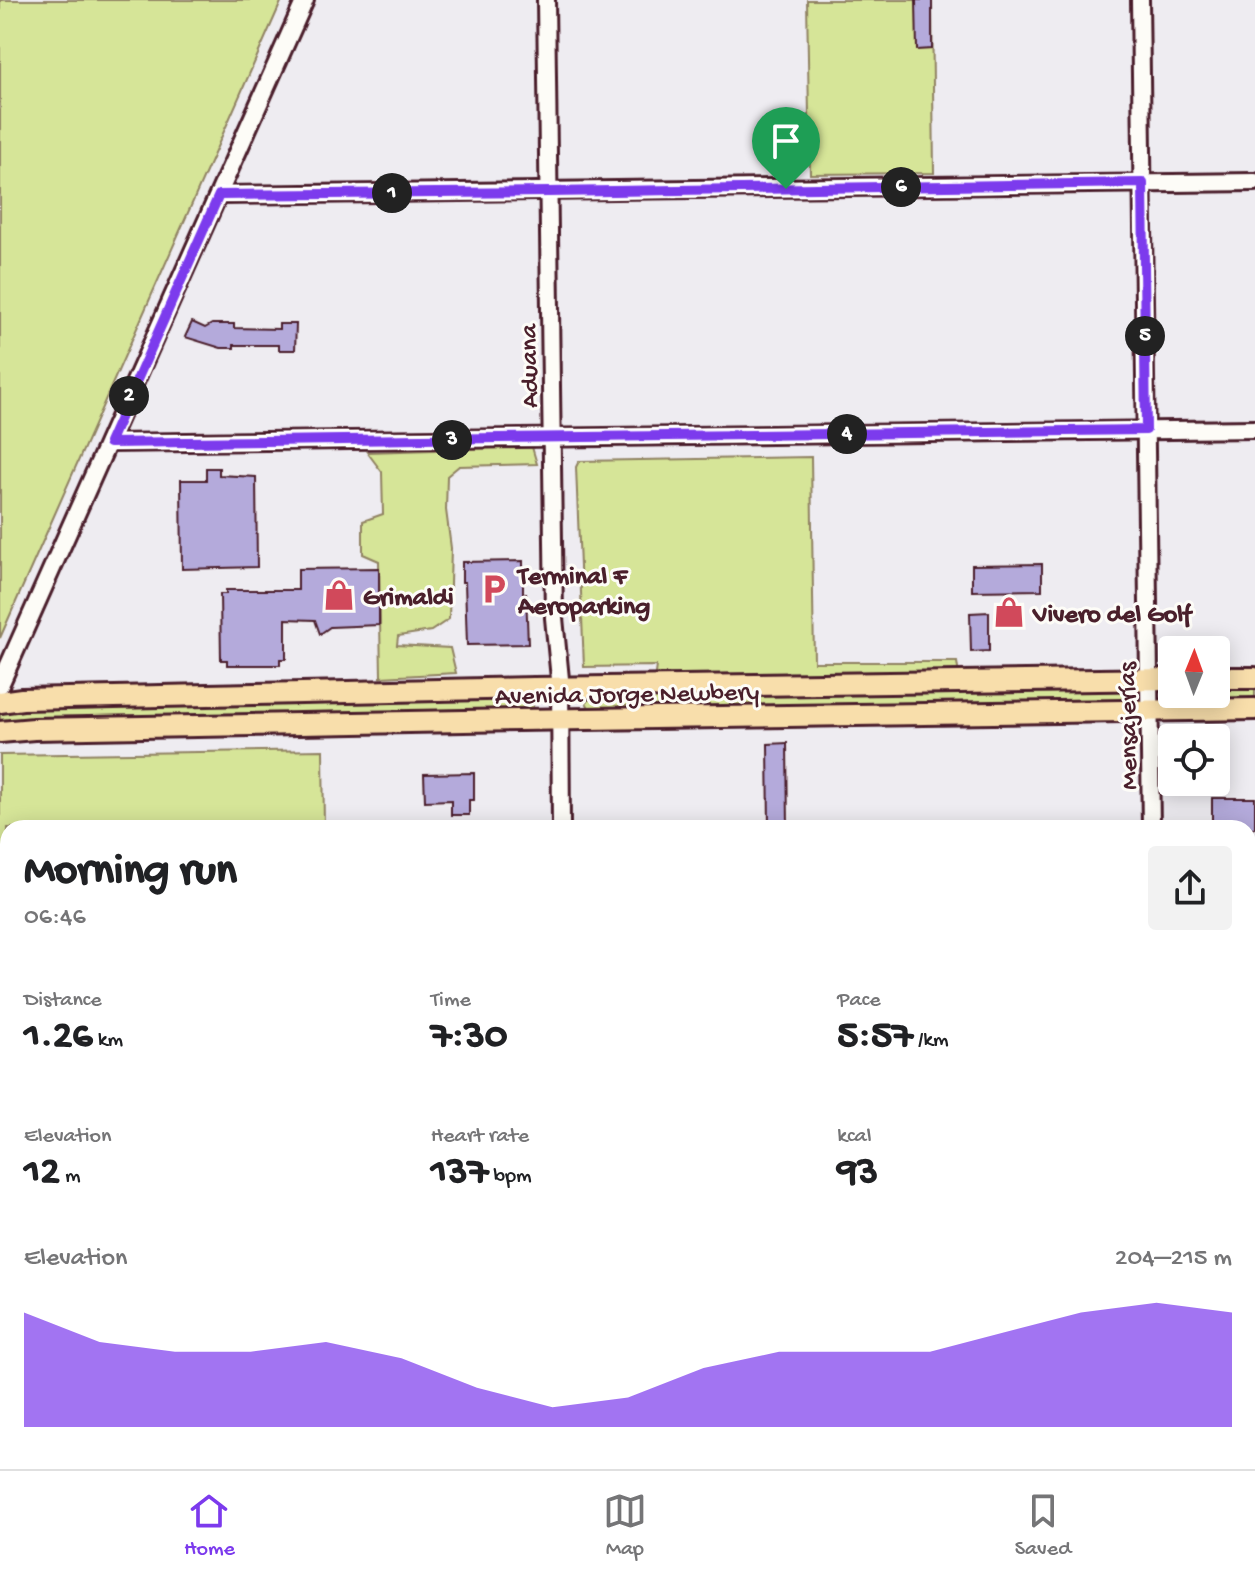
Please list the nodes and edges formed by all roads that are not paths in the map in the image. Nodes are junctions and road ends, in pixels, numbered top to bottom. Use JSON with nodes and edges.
{"nodes":[{"id":1,"x":305,"y":0,"type":"edge"},
{"id":2,"x":546,"y":0,"type":"edge"},
{"id":3,"x":1140,"y":0,"type":"edge"},
{"id":4,"x":1255,"y":182,"type":"edge"},
{"id":5,"x":1143,"y":183,"type":"junction"},
{"id":6,"x":549,"y":192,"type":"junction"},
{"id":7,"x":219,"y":195,"type":"junction"},
{"id":8,"x":1255,"y":429,"type":"edge"},
{"id":9,"x":1146,"y":430,"type":"junction"},
{"id":10,"x":551,"y":438,"type":"junction"},
{"id":11,"x":109,"y":443,"type":"junction"},
{"id":12,"x":1230,"y":678,"type":"edge"},
{"id":13,"x":1255,"y":678,"type":"edge"},
{"id":14,"x":1149,"y":680,"type":"junction"},
{"id":15,"x":1158,"y":680,"type":"edge"},
{"id":16,"x":0,"y":685,"type":"edge"},
{"id":17,"x":561,"y":688,"type":"junction"},
{"id":18,"x":0,"y":702,"type":"edge"},
{"id":19,"x":1255,"y":709,"type":"edge"},
{"id":20,"x":1150,"y":710,"type":"junction"},
{"id":21,"x":561,"y":719,"type":"junction"},
{"id":22,"x":0,"y":732,"type":"edge"},
{"id":23,"x":561,"y":820,"type":"edge"},
{"id":24,"x":1151,"y":820,"type":"edge"}],
"edges":[{"from":1,"to":7,"type":"street"},
{"from":2,"to":6,"type":"street","name":"Aduana"},
{"from":3,"to":5,"type":"street","name":"Mensajerías"},
{"from":4,"to":5,"type":"street"},
{"from":5,"to":6,"type":"street"},
{"from":5,"to":9,"type":"street","name":"Mensajerías"},
{"from":6,"to":7,"type":"street"},
{"from":6,"to":10,"type":"street","name":"Aduana"},
{"from":7,"to":11,"type":"street"},
{"from":8,"to":9,"type":"street"},
{"from":9,"to":10,"type":"street"},
{"from":9,"to":14,"type":"street","name":"Mensajerías"},
{"from":10,"to":11,"type":"street"},
{"from":10,"to":17,"type":"street","name":"Aduana"},
{"from":11,"to":16,"type":"street"},
{"from":12,"to":13,"type":"main road"},
{"from":14,"to":15,"type":"main road","name":"Avenida Jorge Newbery"},
{"from":14,"to":17,"type":"main road","name":"Avenida Jorge Newbery"},
{"from":14,"to":20,"type":"street","name":"Mensajerías"},
{"from":17,"to":18,"type":"main road","name":"Avenida Jorge Newbery"},
{"from":17,"to":21,"type":"street","name":"Aduana"},
{"from":19,"to":20,"type":"main road","name":"Avenida Jorge Newbery"},
{"from":20,"to":21,"type":"main road","name":"Avenida Jorge Newbery"},
{"from":20,"to":24,"type":"street","name":"Mensajerías"},
{"from":21,"to":22,"type":"main road","name":"Avenida Jorge Newbery"},
{"from":21,"to":23,"type":"street","name":"Aduana"}]}
